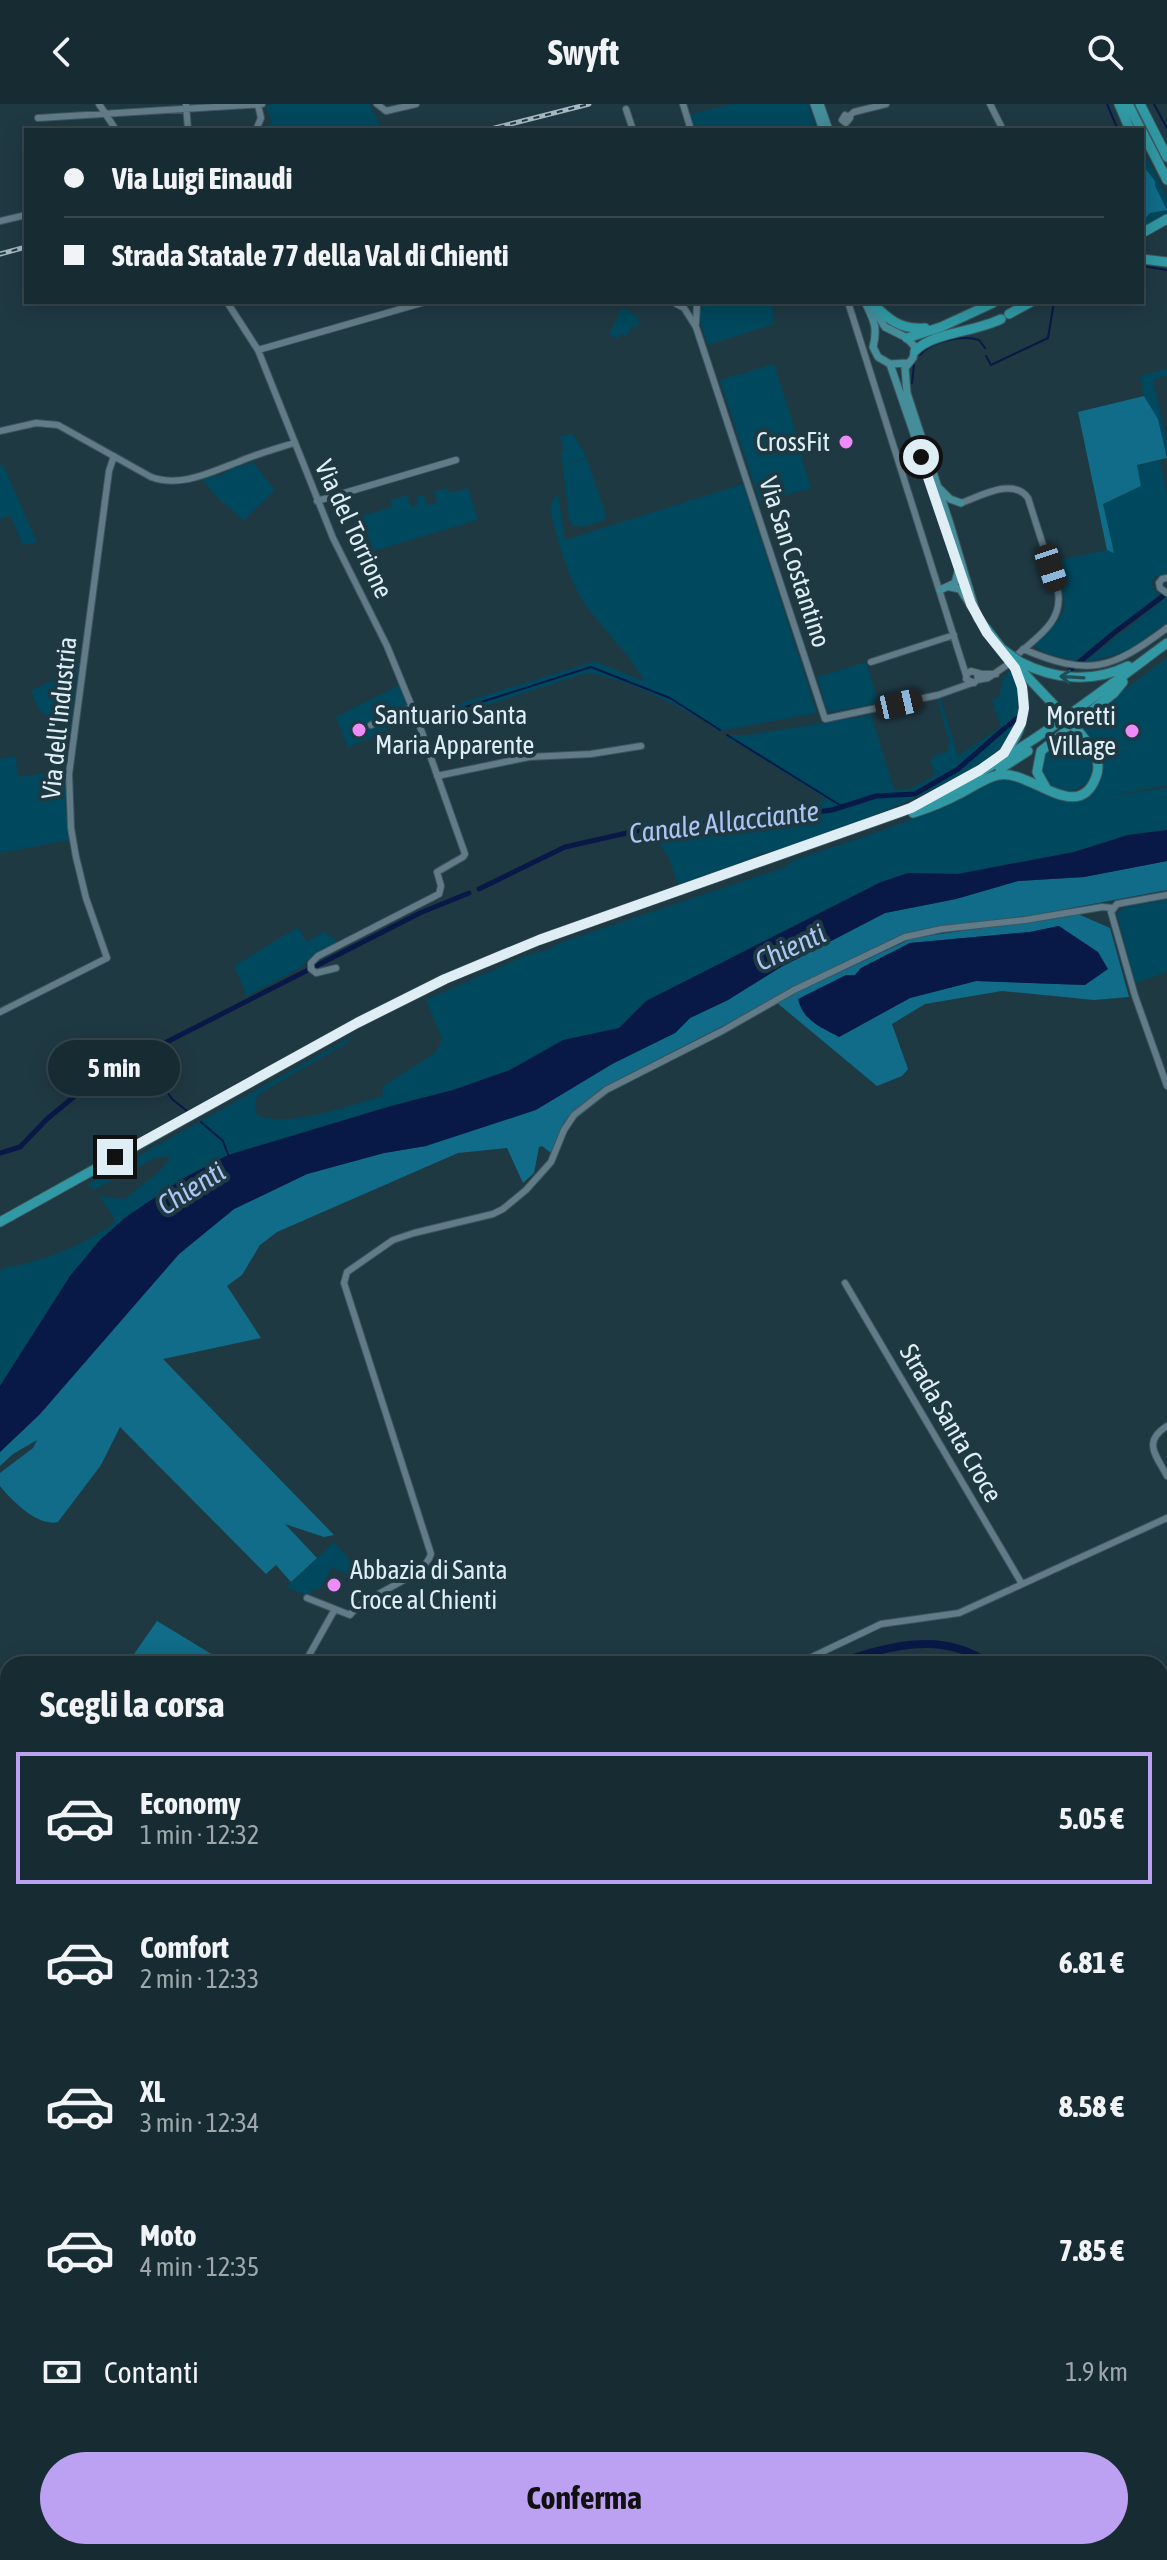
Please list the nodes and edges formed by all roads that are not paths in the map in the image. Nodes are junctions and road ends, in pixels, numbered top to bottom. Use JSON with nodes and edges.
{"nodes":[{"id":1,"x":99,"y":104,"type":"edge"},
{"id":2,"x":377,"y":104,"type":"edge"},
{"id":3,"x":416,"y":104,"type":"edge"},
{"id":4,"x":683,"y":104,"type":"edge"},
{"id":5,"x":817,"y":104,"type":"edge"},
{"id":6,"x":886,"y":104,"type":"edge"},
{"id":7,"x":990,"y":104,"type":"edge"},
{"id":8,"x":1119,"y":104,"type":"edge"},
{"id":9,"x":1128,"y":104,"type":"edge"},
{"id":10,"x":1140,"y":104,"type":"edge"},
{"id":11,"x":260,"y":105,"type":"edge"},
{"id":12,"x":186,"y":106,"type":"edge"},
{"id":13,"x":626,"y":109,"type":"dead end"},
{"id":14,"x":106,"y":114,"type":"junction"},
{"id":15,"x":38,"y":118,"type":"dead end"},
{"id":16,"x":844,"y":122,"type":"edge"},
{"id":17,"x":115,"y":128,"type":"edge"},
{"id":18,"x":188,"y":128,"type":"edge"},
{"id":19,"x":257,"y":128,"type":"edge"},
{"id":20,"x":632,"y":128,"type":"edge"},
{"id":21,"x":690,"y":128,"type":"edge"},
{"id":22,"x":825,"y":128,"type":"edge"},
{"id":23,"x":1002,"y":128,"type":"edge"},
{"id":24,"x":1129,"y":128,"type":"edge"},
{"id":25,"x":1140,"y":128,"type":"edge"},
{"id":26,"x":1144,"y":135,"type":"edge"},
{"id":27,"x":1167,"y":157,"type":"edge"},
{"id":28,"x":1167,"y":180,"type":"edge"},
{"id":29,"x":24,"y":215,"type":"edge"},
{"id":30,"x":1167,"y":219,"type":"edge"},
{"id":31,"x":0,"y":221,"type":"edge"},
{"id":32,"x":1144,"y":232,"type":"edge"},
{"id":33,"x":1144,"y":259,"type":"edge"},
{"id":34,"x":1167,"y":262,"type":"edge"},
{"id":35,"x":228,"y":304,"type":"edge"},
{"id":36,"x":418,"y":304,"type":"edge"},
{"id":37,"x":677,"y":304,"type":"edge"},
{"id":38,"x":695,"y":304,"type":"edge"},
{"id":39,"x":698,"y":304,"type":"edge"},
{"id":40,"x":849,"y":304,"type":"edge"},
{"id":41,"x":870,"y":304,"type":"edge"},
{"id":42,"x":870,"y":304,"type":"edge"},
{"id":43,"x":871,"y":304,"type":"edge"},
{"id":44,"x":991,"y":304,"type":"edge"},
{"id":45,"x":1027,"y":304,"type":"edge"},
{"id":46,"x":684,"y":308,"type":"junction"},
{"id":47,"x":696,"y":327,"type":"junction"},
{"id":48,"x":941,"y":327,"type":"junction"},
{"id":49,"x":894,"y":333,"type":"junction"},
{"id":50,"x":877,"y":337,"type":"junction"},
{"id":51,"x":907,"y":338,"type":"junction"},
{"id":52,"x":258,"y":350,"type":"junction"},
{"id":53,"x":915,"y":351,"type":"junction"},
{"id":54,"x":908,"y":363,"type":"junction"},
{"id":55,"x":890,"y":364,"type":"junction"},
{"id":56,"x":0,"y":431,"type":"edge"},
{"id":57,"x":294,"y":443,"type":"junction"},
{"id":58,"x":114,"y":456,"type":"junction"},
{"id":59,"x":456,"y":460,"type":"dead end"},
{"id":60,"x":936,"y":485,"type":"junction"},
{"id":61,"x":317,"y":501,"type":"junction"},
{"id":62,"x":961,"y":503,"type":"junction"},
{"id":63,"x":950,"y":524,"type":"junction"},
{"id":64,"x":959,"y":568,"type":"junction"},
{"id":65,"x":1167,"y":578,"type":"edge"},
{"id":66,"x":950,"y":587,"type":"junction"},
{"id":67,"x":940,"y":590,"type":"junction"},
{"id":68,"x":1166,"y":592,"type":"edge"},
{"id":69,"x":976,"y":615,"type":"junction"},
{"id":70,"x":1167,"y":628,"type":"edge"},
{"id":71,"x":954,"y":635,"type":"junction"},
{"id":72,"x":1167,"y":641,"type":"edge"},
{"id":73,"x":1167,"y":650,"type":"edge"},
{"id":74,"x":1017,"y":661,"type":"junction"},
{"id":75,"x":871,"y":662,"type":"dead end"},
{"id":76,"x":972,"y":677,"type":"junction"},
{"id":77,"x":1123,"y":682,"type":"junction"},
{"id":78,"x":412,"y":707,"type":"junction"},
{"id":79,"x":371,"y":725,"type":"dead end"},
{"id":80,"x":641,"y":746,"type":"dead end"},
{"id":81,"x":437,"y":776,"type":"junction"},
{"id":82,"x":1048,"y":791,"type":"junction"},
{"id":83,"x":912,"y":810,"type":"junction"},
{"id":84,"x":1167,"y":895,"type":"edge"},
{"id":85,"x":1113,"y":908,"type":"junction"},
{"id":86,"x":336,"y":968,"type":"dead end"},
{"id":87,"x":0,"y":1012,"type":"edge"},
{"id":88,"x":1167,"y":1086,"type":"edge"},
{"id":89,"x":63,"y":1190,"type":"junction"},
{"id":90,"x":0,"y":1222,"type":"edge"},
{"id":91,"x":0,"y":1229,"type":"edge"},
{"id":92,"x":845,"y":1283,"type":"dead end"},
{"id":93,"x":1167,"y":1426,"type":"edge"},
{"id":94,"x":1167,"y":1476,"type":"edge"},
{"id":95,"x":1167,"y":1518,"type":"edge"},
{"id":96,"x":1022,"y":1584,"type":"junction"},
{"id":97,"x":307,"y":1598,"type":"dead end"},
{"id":98,"x":335,"y":1609,"type":"junction"},
{"id":99,"x":309,"y":1656,"type":"edge"},
{"id":100,"x":814,"y":1656,"type":"edge"}],
"edges":[{"from":1,"to":14,"type":"street"},
{"from":2,"to":3,"type":"street"},
{"from":4,"to":21,"type":"street"},
{"from":5,"to":22,"type":"main road"},
{"from":6,"to":16,"type":"street"},
{"from":7,"to":23,"type":"street"},
{"from":8,"to":24,"type":"highway"},
{"from":9,"to":25,"type":"highway"},
{"from":10,"to":27,"type":"highway"},
{"from":11,"to":12,"type":"street"},
{"from":11,"to":19,"type":"street"},
{"from":12,"to":14,"type":"street"},
{"from":12,"to":18,"type":"street"},
{"from":13,"to":20,"type":"street"},
{"from":14,"to":15,"type":"street"},
{"from":14,"to":17,"type":"street"},
{"from":26,"to":28,"type":"highway"},
{"from":29,"to":31,"type":"street"},
{"from":30,"to":32,"type":"highway"},
{"from":33,"to":34,"type":"highway"},
{"from":35,"to":52,"type":"street","name":"Via del Torrione"},
{"from":36,"to":52,"type":"street"},
{"from":37,"to":46,"type":"street","name":"Via San Costantino"},
{"from":38,"to":46,"type":"street","name":"Via San Costantino"},
{"from":39,"to":47,"type":"street","name":"Via San Costantino"},
{"from":40,"to":67,"type":"street"},
{"from":41,"to":49,"type":"main road"},
{"from":42,"to":50,"type":"main road"},
{"from":43,"to":48,"type":"highway"},
{"from":44,"to":48,"type":"highway"},
{"from":45,"to":53,"type":"highway"},
{"from":46,"to":47,"type":"street","name":"Via San Costantino"},
{"from":47,"to":76,"type":"street","name":"Via San Costantino"},
{"from":48,"to":51,"type":"highway"},
{"from":49,"to":50,"type":"main road"},
{"from":49,"to":51,"type":"main road"},
{"from":50,"to":55,"type":"main road"},
{"from":51,"to":53,"type":"main road"},
{"from":52,"to":57,"type":"street","name":"Via del Torrione"},
{"from":53,"to":54,"type":"main road"},
{"from":54,"to":55,"type":"main road"},
{"from":54,"to":60,"type":"main road"},
{"from":55,"to":64,"type":"main road"},
{"from":56,"to":58,"type":"street"},
{"from":57,"to":58,"type":"street"},
{"from":57,"to":61,"type":"street","name":"Via del Torrione"},
{"from":58,"to":87,"type":"street","name":"Via dell'Industria"},
{"from":59,"to":61,"type":"street"},
{"from":60,"to":62,"type":"main road"},
{"from":60,"to":63,"type":"main road"},
{"from":61,"to":78,"type":"street","name":"Via del Torrione"},
{"from":62,"to":63,"type":"main road"},
{"from":62,"to":74,"type":"street"},
{"from":63,"to":69,"type":"main road"},
{"from":64,"to":66,"type":"main road"},
{"from":64,"to":69,"type":"main road"},
{"from":65,"to":68,"type":"street"},
{"from":66,"to":67,"type":"main road"},
{"from":66,"to":69,"type":"main road"},
{"from":67,"to":71,"type":"street"},
{"from":69,"to":74,"type":"highway","bridge":true},
{"from":70,"to":74,"type":"street"},
{"from":71,"to":75,"type":"street"},
{"from":71,"to":76,"type":"street"},
{"from":72,"to":74,"type":"highway","one_way":true},
{"from":72,"to":83,"type":"highway"},
{"from":73,"to":77,"type":"highway"},
{"from":74,"to":76,"type":"street"},
{"from":74,"to":82,"type":"highway","bridge":true},
{"from":74,"to":83,"type":"highway"},
{"from":77,"to":82,"type":"highway"},
{"from":77,"to":83,"type":"highway"},
{"from":78,"to":79,"type":"street"},
{"from":78,"to":81,"type":"street","name":"Via del Torrione"},
{"from":80,"to":81,"type":"street"},
{"from":81,"to":86,"type":"street","name":"Via del Torrione"},
{"from":82,"to":83,"type":"highway"},
{"from":83,"to":89,"type":"highway"},
{"from":84,"to":85,"type":"street"},
{"from":85,"to":88,"type":"street"},
{"from":85,"to":98,"type":"street"},
{"from":89,"to":90,"type":"highway"},
{"from":89,"to":91,"type":"highway"},
{"from":92,"to":96,"type":"street","name":"Strada Santa Croce"},
{"from":93,"to":94,"type":"street"},
{"from":95,"to":96,"type":"street"},
{"from":96,"to":100,"type":"street"},
{"from":97,"to":98,"type":"street"},
{"from":98,"to":99,"type":"street"}]}
